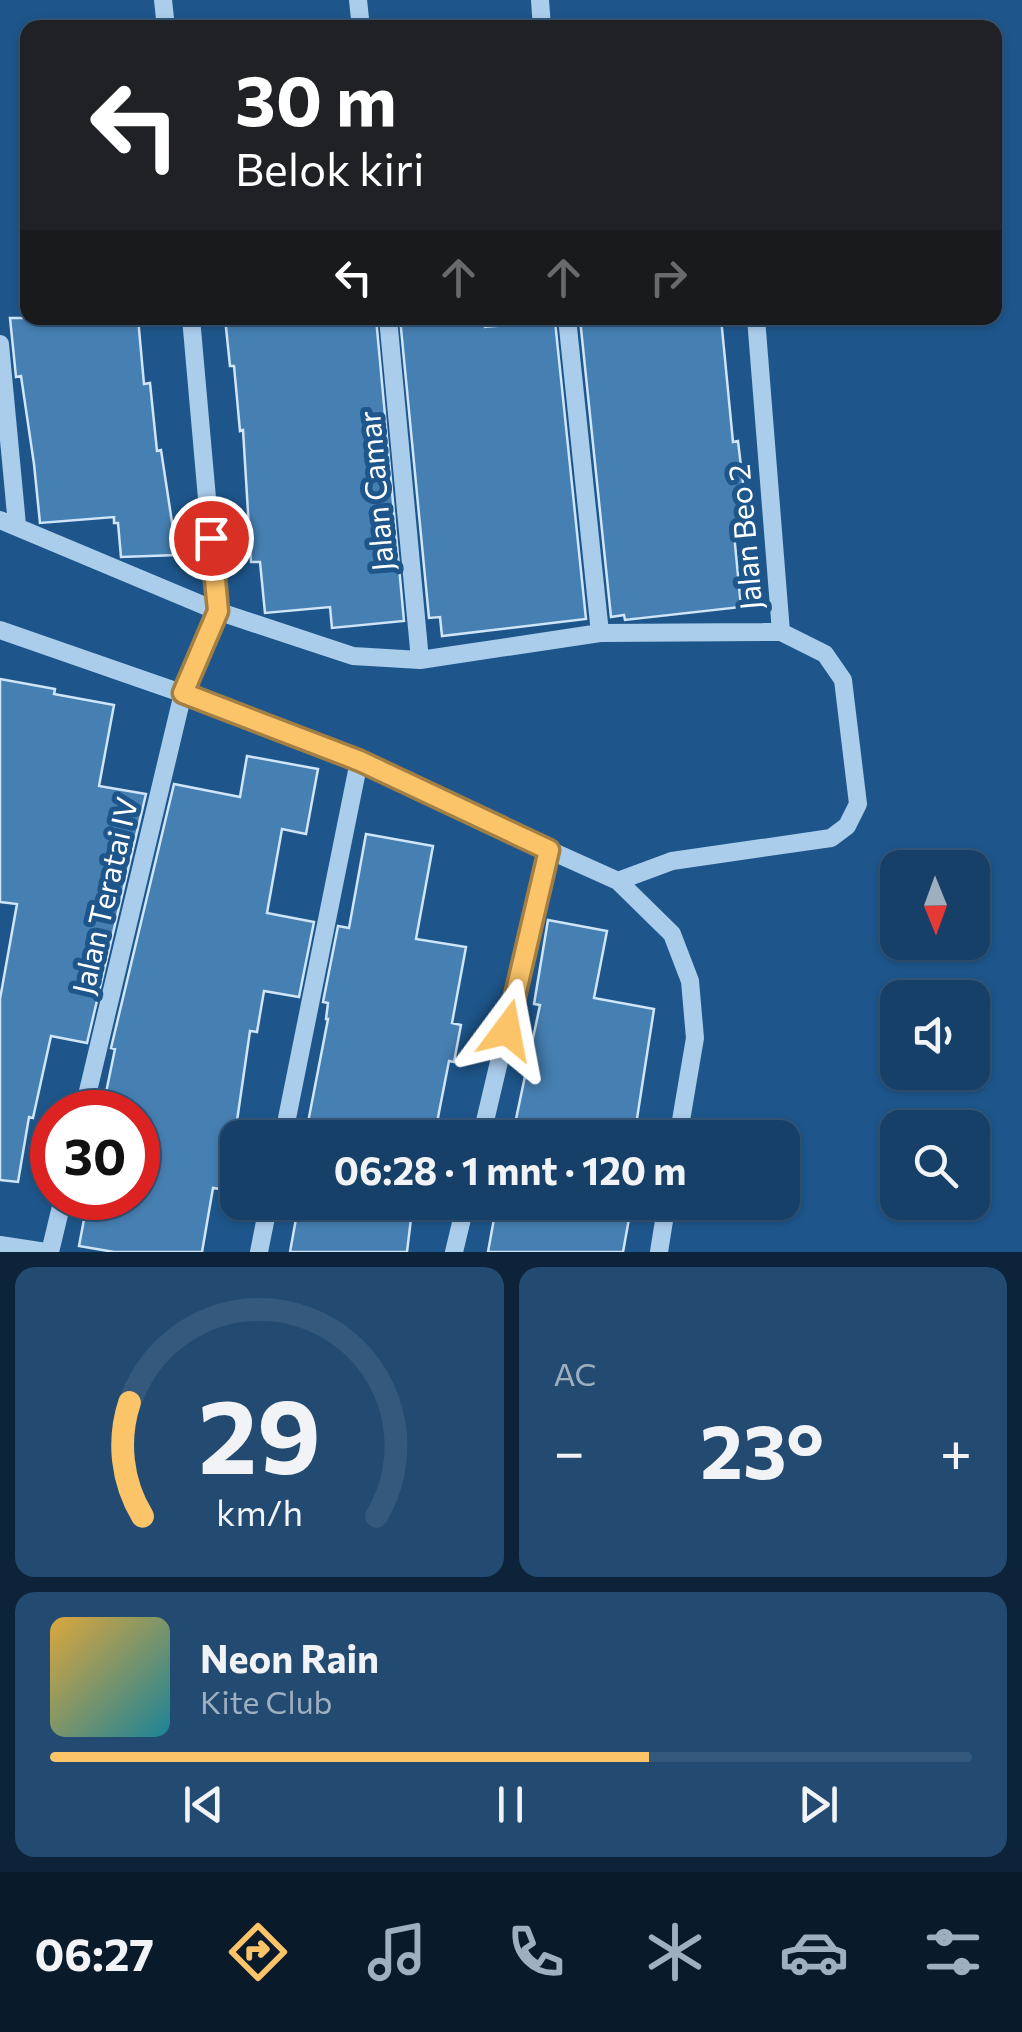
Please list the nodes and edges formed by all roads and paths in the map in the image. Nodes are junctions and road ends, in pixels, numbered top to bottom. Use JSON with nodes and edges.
{"nodes":[{"id":1,"x":192,"y":325,"type":"edge"},
{"id":2,"x":389,"y":325,"type":"edge"},
{"id":3,"x":568,"y":325,"type":"edge"},
{"id":4,"x":757,"y":325,"type":"edge"},
{"id":5,"x":0,"y":344,"type":"edge"},
{"id":6,"x":8,"y":523,"type":"edge"},
{"id":7,"x":218,"y":611,"type":"junction"},
{"id":8,"x":0,"y":630,"type":"edge"},
{"id":9,"x":782,"y":632,"type":"junction"},
{"id":10,"x":600,"y":633,"type":"junction"},
{"id":11,"x":420,"y":660,"type":"junction"},
{"id":12,"x":183,"y":693,"type":"junction"},
{"id":13,"x":360,"y":761,"type":"junction"},
{"id":14,"x":549,"y":850,"type":"junction"},
{"id":15,"x":618,"y":881,"type":"junction"},
{"id":16,"x":89,"y":1090,"type":"edge"},
{"id":17,"x":286,"y":1120,"type":"edge"},
{"id":18,"x":485,"y":1120,"type":"edge"},
{"id":19,"x":681,"y":1120,"type":"edge"},
{"id":20,"x":57,"y":1220,"type":"edge"},
{"id":21,"x":265,"y":1220,"type":"edge"},
{"id":22,"x":462,"y":1220,"type":"edge"},
{"id":23,"x":665,"y":1220,"type":"edge"},
{"id":24,"x":0,"y":1245,"type":"edge"},
{"id":25,"x":48,"y":1252,"type":"edge"},
{"id":26,"x":259,"y":1252,"type":"edge"},
{"id":27,"x":454,"y":1252,"type":"edge"},
{"id":28,"x":659,"y":1252,"type":"edge"}],
"edges":[{"from":1,"to":7,"type":"street"},
{"from":2,"to":11,"type":"street","name":"Jalan Camar"},
{"from":3,"to":10,"type":"street"},
{"from":4,"to":9,"type":"street","name":"Jalan Beo 2"},
{"from":5,"to":6,"type":"street"},
{"from":6,"to":7,"type":"street","name":"Jalan Beo 2"},
{"from":7,"to":11,"type":"street","name":"Jalan Beo 2"},
{"from":7,"to":12,"type":"street","name":"Jalan Teratai IV"},
{"from":8,"to":12,"type":"street"},
{"from":9,"to":10,"type":"street","name":"Jalan Beo 2"},
{"from":9,"to":15,"type":"street"},
{"from":10,"to":11,"type":"street","name":"Jalan Beo 2"},
{"from":12,"to":13,"type":"street"},
{"from":12,"to":16,"type":"street","name":"Jalan Teratai IV"},
{"from":13,"to":14,"type":"street"},
{"from":13,"to":17,"type":"street"},
{"from":14,"to":15,"type":"street"},
{"from":14,"to":18,"type":"street"},
{"from":15,"to":19,"type":"street"},
{"from":20,"to":25,"type":"street"},
{"from":21,"to":26,"type":"street"},
{"from":22,"to":27,"type":"street"},
{"from":23,"to":28,"type":"street"},
{"from":24,"to":25,"type":"street"}]}
